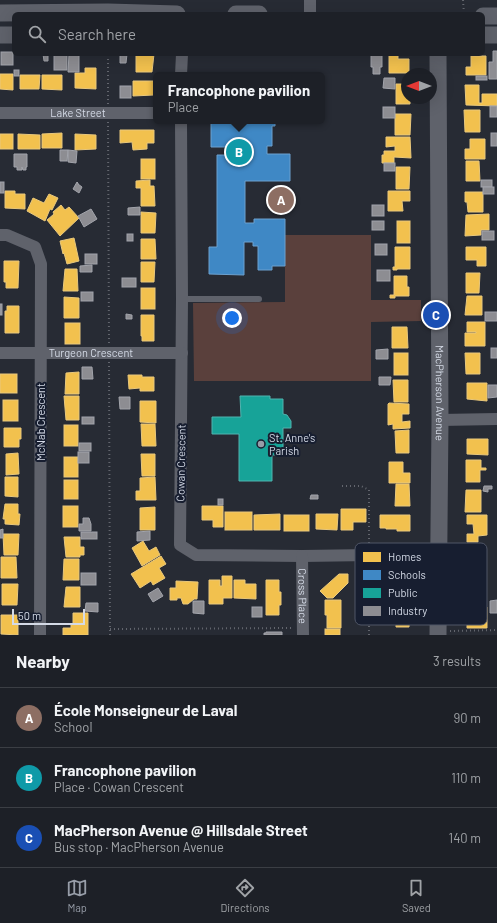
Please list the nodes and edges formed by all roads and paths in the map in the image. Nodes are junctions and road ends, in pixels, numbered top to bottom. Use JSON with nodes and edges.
{"nodes":[{"id":1,"x":310,"y":0,"type":"edge"},
{"id":2,"x":463,"y":0,"type":"edge"},
{"id":3,"x":310,"y":12,"type":"edge"},
{"id":4,"x":464,"y":12,"type":"edge"},
{"id":5,"x":0,"y":13,"type":"edge"},
{"id":6,"x":12,"y":13,"type":"edge"},
{"id":7,"x":485,"y":16,"type":"edge"},
{"id":8,"x":497,"y":16,"type":"edge"},
{"id":9,"x":485,"y":34,"type":"edge"},
{"id":10,"x":497,"y":34,"type":"edge"},
{"id":11,"x":0,"y":35,"type":"edge"},
{"id":12,"x":12,"y":35,"type":"edge"},
{"id":13,"x":182,"y":56,"type":"edge"},
{"id":14,"x":438,"y":56,"type":"edge"},
{"id":15,"x":181,"y":72,"type":"edge"},
{"id":16,"x":0,"y":113,"type":"edge"},
{"id":17,"x":153,"y":113,"type":"edge"},
{"id":18,"x":181,"y":124,"type":"edge"},
{"id":19,"x":0,"y":235,"type":"edge"},
{"id":20,"x":182,"y":299,"type":"junction"},
{"id":21,"x":259,"y":299,"type":"dead end"},
{"id":22,"x":0,"y":353,"type":"edge"},
{"id":23,"x":41,"y":353,"type":"junction"},
{"id":24,"x":182,"y":354,"type":"junction"},
{"id":25,"x":440,"y":420,"type":"junction"},
{"id":26,"x":497,"y":420,"type":"edge"},
{"id":27,"x":342,"y":486,"type":"dead end"},
{"id":28,"x":369,"y":543,"type":"edge"},
{"id":29,"x":438,"y":543,"type":"edge"},
{"id":30,"x":302,"y":556,"type":"junction"},
{"id":31,"x":355,"y":556,"type":"edge"},
{"id":32,"x":110,"y":629,"type":"dead end"},
{"id":33,"x":497,"y":630,"type":"edge"},
{"id":34,"x":303,"y":631,"type":"edge"},
{"id":35,"x":438,"y":633,"type":"edge"},
{"id":36,"x":40,"y":635,"type":"edge"}],
"edges":[{"from":1,"to":3,"type":"street"},
{"from":2,"to":4,"type":"path"},
{"from":5,"to":6,"type":"street"},
{"from":7,"to":8,"type":"street"},
{"from":9,"to":10,"type":"street"},
{"from":11,"to":12,"type":"street"},
{"from":13,"to":15,"type":"street"},
{"from":14,"to":25,"type":"street","name":"MacPherson Avenue"},
{"from":16,"to":17,"type":"street","name":"Lake Street"},
{"from":18,"to":20,"type":"street","name":"Cowan Crescent"},
{"from":19,"to":23,"type":"street","name":"McNab Crescent"},
{"from":20,"to":21,"type":"lane"},
{"from":20,"to":24,"type":"street","name":"Cowan Crescent"},
{"from":22,"to":23,"type":"street","name":"Turgeon Crescent"},
{"from":23,"to":24,"type":"street","name":"Turgeon Crescent"},
{"from":23,"to":36,"type":"street","name":"McNab Crescent"},
{"from":24,"to":30,"type":"street","name":"Cowan Crescent"},
{"from":25,"to":26,"type":"street"},
{"from":25,"to":29,"type":"street","name":"MacPherson Avenue"},
{"from":27,"to":28,"type":"path"},
{"from":30,"to":31,"type":"street","name":"Cowan Crescent"},
{"from":30,"to":34,"type":"street","name":"Cross Place"},
{"from":32,"to":34,"type":"path"},
{"from":33,"to":35,"type":"path"}]}
